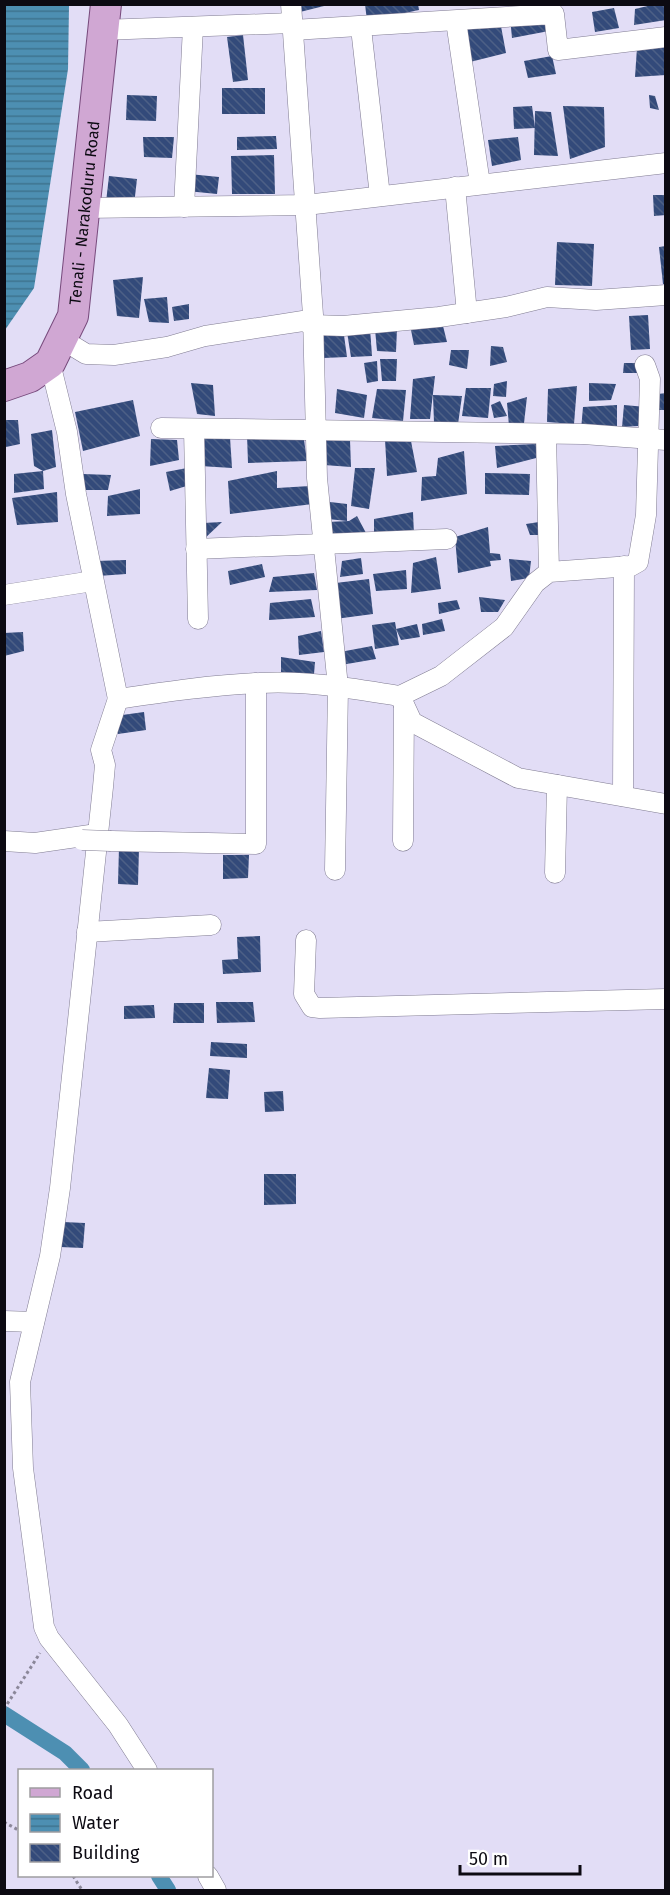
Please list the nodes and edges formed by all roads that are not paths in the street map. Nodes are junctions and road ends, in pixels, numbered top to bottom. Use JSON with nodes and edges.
{"nodes":[{"id":1,"x":104,"y":17,"type":"edge"},
{"id":2,"x":292,"y":19,"type":"edge"},
{"id":3,"x":456,"y":21,"type":"junction"},
{"id":4,"x":193,"y":27,"type":"junction"},
{"id":5,"x":361,"y":28,"type":"junction"},
{"id":6,"x":666,"y":37,"type":"edge"},
{"id":7,"x":666,"y":163,"type":"edge"},
{"id":8,"x":480,"y":184,"type":"junction"},
{"id":9,"x":455,"y":187,"type":"junction"},
{"id":10,"x":380,"y":196,"type":"junction"},
{"id":11,"x":306,"y":205,"type":"junction"},
{"id":12,"x":184,"y":207,"type":"junction"},
{"id":13,"x":84,"y":208,"type":"junction"},
{"id":14,"x":666,"y":295,"type":"edge"},
{"id":15,"x":467,"y":313,"type":"junction"},
{"id":16,"x":313,"y":325,"type":"junction"},
{"id":17,"x":56,"y":352,"type":"junction"},
{"id":18,"x":645,"y":364,"type":"dead end"},
{"id":19,"x":4,"y":386,"type":"edge"},
{"id":20,"x":161,"y":428,"type":"dead end"},
{"id":21,"x":194,"y":429,"type":"junction"},
{"id":22,"x":316,"y":432,"type":"junction"},
{"id":23,"x":546,"y":434,"type":"junction"},
{"id":24,"x":657,"y":439,"type":"edge"},
{"id":25,"x":656,"y":509,"type":"edge"},
{"id":26,"x":447,"y":539,"type":"dead end"},
{"id":27,"x":323,"y":542,"type":"junction"},
{"id":28,"x":196,"y":549,"type":"junction"},
{"id":29,"x":624,"y":566,"type":"junction"},
{"id":30,"x":549,"y":572,"type":"junction"},
{"id":31,"x":93,"y":581,"type":"junction"},
{"id":32,"x":4,"y":595,"type":"edge"},
{"id":33,"x":198,"y":619,"type":"dead end"},
{"id":34,"x":256,"y":683,"type":"junction"},
{"id":35,"x":338,"y":687,"type":"junction"},
{"id":36,"x":118,"y":699,"type":"junction"},
{"id":37,"x":402,"y":700,"type":"junction"},
{"id":38,"x":557,"y":785,"type":"junction"},
{"id":39,"x":623,"y":796,"type":"junction"},
{"id":40,"x":666,"y":804,"type":"edge"},
{"id":41,"x":89,"y":839,"type":"junction"},
{"id":42,"x":4,"y":840,"type":"edge"},
{"id":43,"x":403,"y":841,"type":"dead end"},
{"id":44,"x":335,"y":870,"type":"dead end"},
{"id":45,"x":555,"y":873,"type":"dead end"},
{"id":46,"x":211,"y":925,"type":"dead end"},
{"id":47,"x":87,"y":932,"type":"junction"},
{"id":48,"x":306,"y":940,"type":"dead end"},
{"id":49,"x":666,"y":999,"type":"edge"},
{"id":50,"x":4,"y":1321,"type":"edge"},
{"id":51,"x":34,"y":1322,"type":"junction"},
{"id":52,"x":146,"y":1769,"type":"edge"}],
"edges":[{"from":1,"to":4,"type":"street"},
{"from":1,"to":13,"type":"main road","name":"Tenali - Narakoduru Road"},
{"from":2,"to":4,"type":"street"},
{"from":2,"to":5,"type":"street"},
{"from":2,"to":11,"type":"street"},
{"from":3,"to":5,"type":"street"},
{"from":3,"to":6,"type":"street"},
{"from":3,"to":8,"type":"street"},
{"from":4,"to":12,"type":"street"},
{"from":5,"to":10,"type":"street"},
{"from":7,"to":8,"type":"street"},
{"from":8,"to":9,"type":"street"},
{"from":9,"to":10,"type":"street"},
{"from":9,"to":15,"type":"street"},
{"from":10,"to":11,"type":"street"},
{"from":11,"to":12,"type":"street"},
{"from":11,"to":16,"type":"street"},
{"from":12,"to":13,"type":"street"},
{"from":13,"to":17,"type":"main road","name":"Tenali - Narakoduru Road"},
{"from":14,"to":15,"type":"street"},
{"from":15,"to":16,"type":"street"},
{"from":16,"to":17,"type":"street"},
{"from":16,"to":22,"type":"street"},
{"from":17,"to":19,"type":"main road"},
{"from":17,"to":31,"type":"street"},
{"from":18,"to":24,"type":"street"},
{"from":20,"to":21,"type":"street"},
{"from":21,"to":22,"type":"street"},
{"from":21,"to":28,"type":"street"},
{"from":22,"to":23,"type":"street"},
{"from":22,"to":27,"type":"street"},
{"from":23,"to":24,"type":"street"},
{"from":23,"to":30,"type":"street"},
{"from":24,"to":25,"type":"street"},
{"from":25,"to":29,"type":"street"},
{"from":26,"to":27,"type":"street"},
{"from":27,"to":28,"type":"street"},
{"from":27,"to":35,"type":"street"},
{"from":28,"to":33,"type":"street"},
{"from":29,"to":30,"type":"street"},
{"from":29,"to":39,"type":"street"},
{"from":30,"to":37,"type":"street"},
{"from":31,"to":32,"type":"street"},
{"from":31,"to":36,"type":"street"},
{"from":34,"to":35,"type":"street"},
{"from":34,"to":36,"type":"street"},
{"from":34,"to":41,"type":"street"},
{"from":35,"to":37,"type":"street"},
{"from":35,"to":44,"type":"street"},
{"from":36,"to":41,"type":"street"},
{"from":37,"to":38,"type":"street"},
{"from":37,"to":43,"type":"street"},
{"from":38,"to":39,"type":"street"},
{"from":38,"to":45,"type":"street"},
{"from":39,"to":40,"type":"street"},
{"from":41,"to":42,"type":"street"},
{"from":41,"to":47,"type":"street"},
{"from":46,"to":47,"type":"street"},
{"from":47,"to":51,"type":"street"},
{"from":48,"to":49,"type":"street"},
{"from":50,"to":51,"type":"street"},
{"from":51,"to":52,"type":"street"}]}
